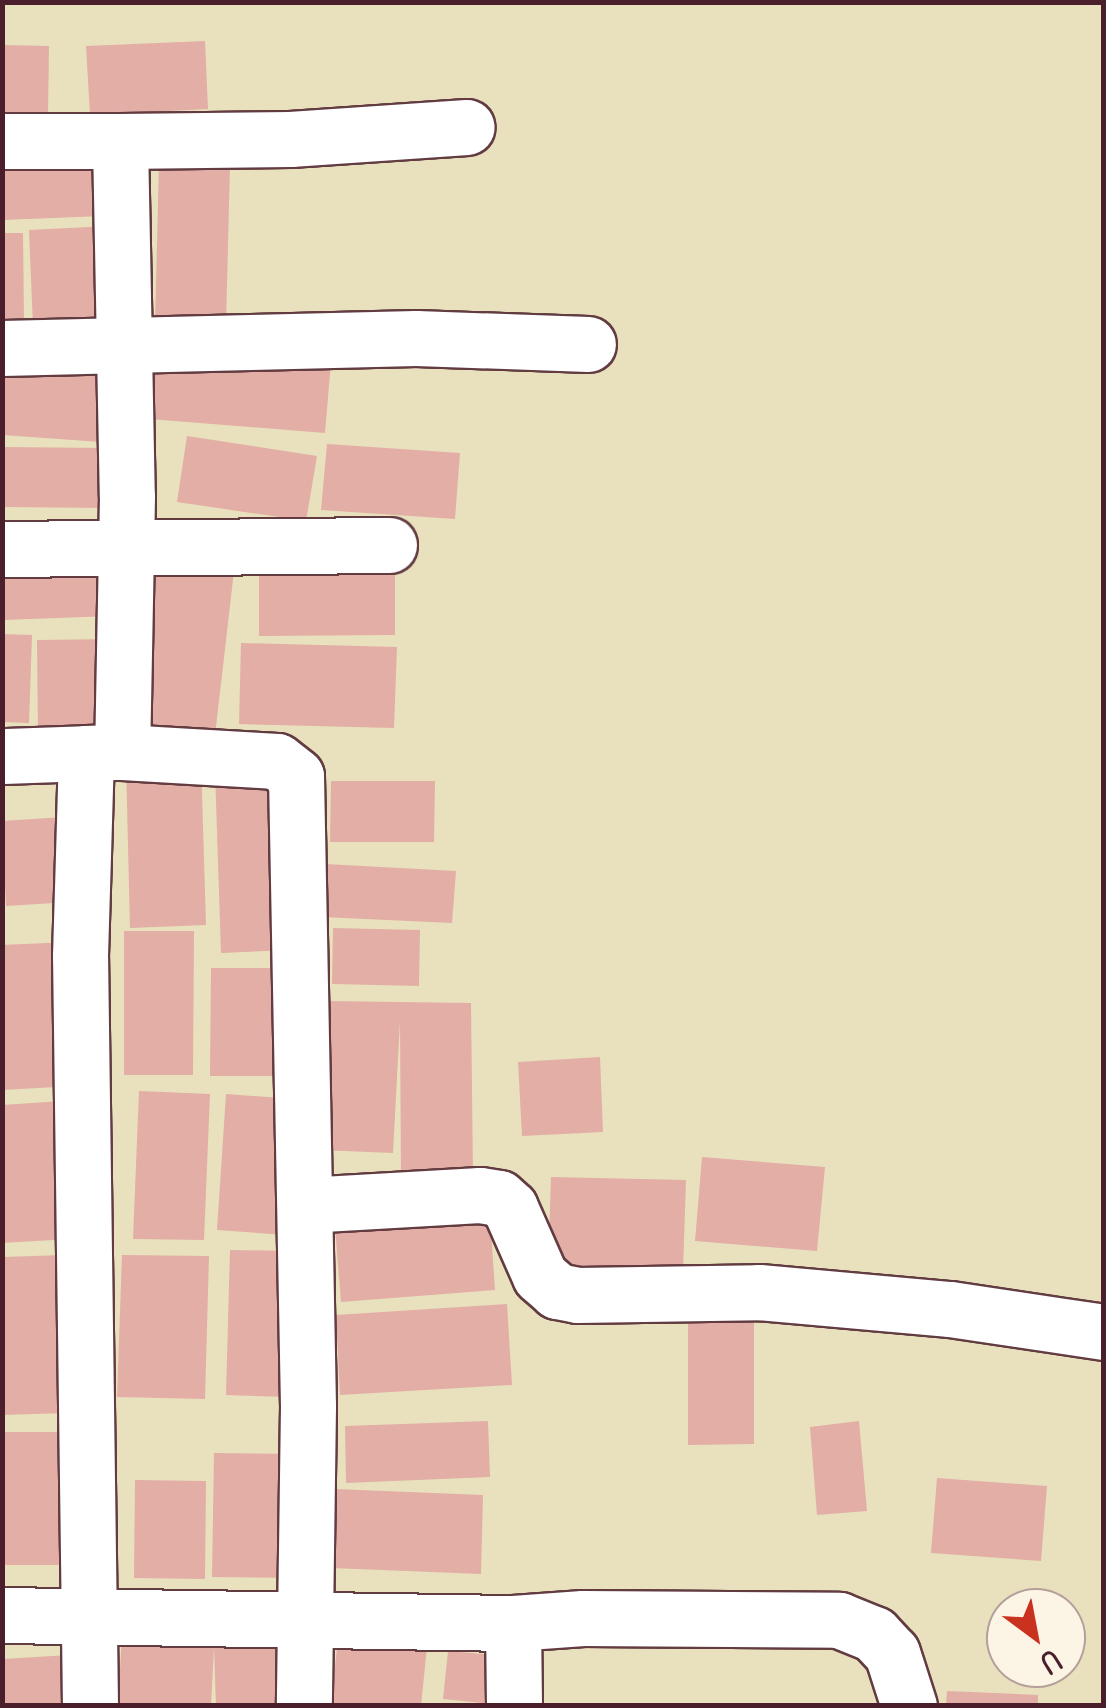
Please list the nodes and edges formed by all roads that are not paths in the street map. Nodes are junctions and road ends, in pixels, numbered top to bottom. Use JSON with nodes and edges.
{"nodes":[{"id":1,"x":466,"y":128,"type":"dead end"},
{"id":2,"x":2,"y":141,"type":"edge"},
{"id":3,"x":120,"y":141,"type":"junction"},
{"id":4,"x":588,"y":344,"type":"dead end"},
{"id":5,"x":126,"y":346,"type":"junction"},
{"id":6,"x":2,"y":348,"type":"edge"},
{"id":7,"x":389,"y":545,"type":"dead end"},
{"id":8,"x":2,"y":549,"type":"edge"},
{"id":9,"x":127,"y":550,"type":"junction"},
{"id":10,"x":104,"y":753,"type":"junction"},
{"id":11,"x":2,"y":756,"type":"edge"},
{"id":12,"x":305,"y":1206,"type":"junction"},
{"id":13,"x":1104,"y":1332,"type":"edge"},
{"id":14,"x":2,"y":1615,"type":"edge"},
{"id":15,"x":89,"y":1617,"type":"junction"},
{"id":16,"x":305,"y":1617,"type":"junction"},
{"id":17,"x":513,"y":1622,"type":"junction"},
{"id":18,"x":90,"y":1706,"type":"edge"},
{"id":19,"x":304,"y":1706,"type":"edge"},
{"id":20,"x":514,"y":1706,"type":"edge"},
{"id":21,"x":909,"y":1706,"type":"edge"}],
"edges":[{"from":1,"to":3,"type":"street"},
{"from":2,"to":3,"type":"street"},
{"from":3,"to":5,"type":"street"},
{"from":4,"to":5,"type":"street"},
{"from":5,"to":6,"type":"street"},
{"from":5,"to":9,"type":"street"},
{"from":7,"to":9,"type":"street"},
{"from":8,"to":9,"type":"street"},
{"from":9,"to":10,"type":"street"},
{"from":10,"to":11,"type":"street"},
{"from":10,"to":12,"type":"street"},
{"from":10,"to":15,"type":"street"},
{"from":12,"to":13,"type":"street"},
{"from":12,"to":16,"type":"street"},
{"from":14,"to":15,"type":"street"},
{"from":15,"to":16,"type":"street"},
{"from":15,"to":18,"type":"street"},
{"from":16,"to":17,"type":"street"},
{"from":16,"to":19,"type":"street"},
{"from":17,"to":20,"type":"street"},
{"from":17,"to":21,"type":"street"}]}
